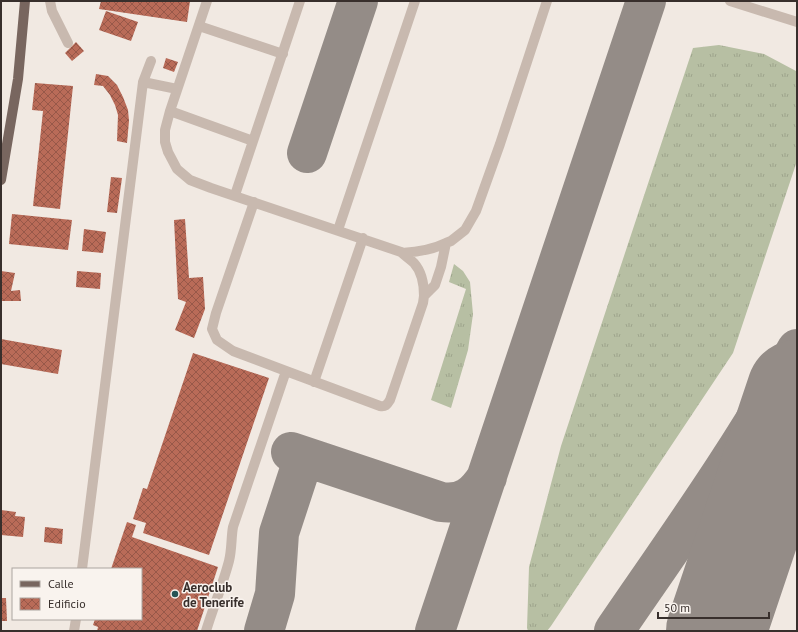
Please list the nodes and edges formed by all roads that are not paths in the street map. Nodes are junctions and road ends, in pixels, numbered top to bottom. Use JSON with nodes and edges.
{"nodes":[{"id":1,"x":25,"y":1,"type":"edge"},
{"id":2,"x":50,"y":1,"type":"edge"},
{"id":3,"x":207,"y":1,"type":"edge"},
{"id":4,"x":300,"y":1,"type":"edge"},
{"id":5,"x":415,"y":1,"type":"edge"},
{"id":6,"x":547,"y":1,"type":"edge"},
{"id":7,"x":730,"y":1,"type":"edge"},
{"id":8,"x":797,"y":22,"type":"edge"},
{"id":9,"x":199,"y":26,"type":"junction"},
{"id":10,"x":68,"y":43,"type":"dead end"},
{"id":11,"x":283,"y":54,"type":"junction"},
{"id":12,"x":151,"y":61,"type":"dead end"},
{"id":13,"x":143,"y":82,"type":"junction"},
{"id":14,"x":177,"y":88,"type":"junction"},
{"id":15,"x":170,"y":111,"type":"junction"},
{"id":16,"x":253,"y":141,"type":"junction"},
{"id":17,"x":1,"y":180,"type":"edge"},
{"id":18,"x":235,"y":195,"type":"junction"},
{"id":19,"x":254,"y":202,"type":"junction"},
{"id":20,"x":338,"y":230,"type":"junction"},
{"id":21,"x":363,"y":238,"type":"junction"},
{"id":22,"x":446,"y":243,"type":"junction"},
{"id":23,"x":402,"y":253,"type":"junction"},
{"id":24,"x":424,"y":296,"type":"junction"},
{"id":25,"x":286,"y":371,"type":"junction"},
{"id":26,"x":314,"y":382,"type":"junction"},
{"id":27,"x":82,"y":568,"type":"edge"},
{"id":28,"x":76,"y":620,"type":"edge"},
{"id":29,"x":74,"y":631,"type":"edge"},
{"id":30,"x":206,"y":631,"type":"edge"}],
"edges":[{"from":1,"to":17,"type":"main road"},
{"from":2,"to":10,"type":"lane"},
{"from":3,"to":9,"type":"lane"},
{"from":4,"to":11,"type":"lane"},
{"from":5,"to":20,"type":"lane"},
{"from":6,"to":22,"type":"lane"},
{"from":7,"to":8,"type":"lane"},
{"from":9,"to":11,"type":"lane"},
{"from":9,"to":14,"type":"lane"},
{"from":11,"to":16,"type":"lane"},
{"from":12,"to":13,"type":"lane"},
{"from":13,"to":14,"type":"lane"},
{"from":13,"to":27,"type":"lane"},
{"from":14,"to":15,"type":"lane"},
{"from":15,"to":16,"type":"lane"},
{"from":15,"to":18,"type":"lane"},
{"from":16,"to":18,"type":"lane"},
{"from":18,"to":19,"type":"lane"},
{"from":19,"to":20,"type":"lane"},
{"from":19,"to":25,"type":"lane"},
{"from":20,"to":21,"type":"lane"},
{"from":21,"to":23,"type":"lane"},
{"from":21,"to":26,"type":"lane"},
{"from":22,"to":23,"type":"lane"},
{"from":22,"to":24,"type":"lane"},
{"from":23,"to":24,"type":"lane"},
{"from":24,"to":26,"type":"lane"},
{"from":25,"to":26,"type":"lane"},
{"from":25,"to":30,"type":"lane"},
{"from":28,"to":29,"type":"lane"}]}
